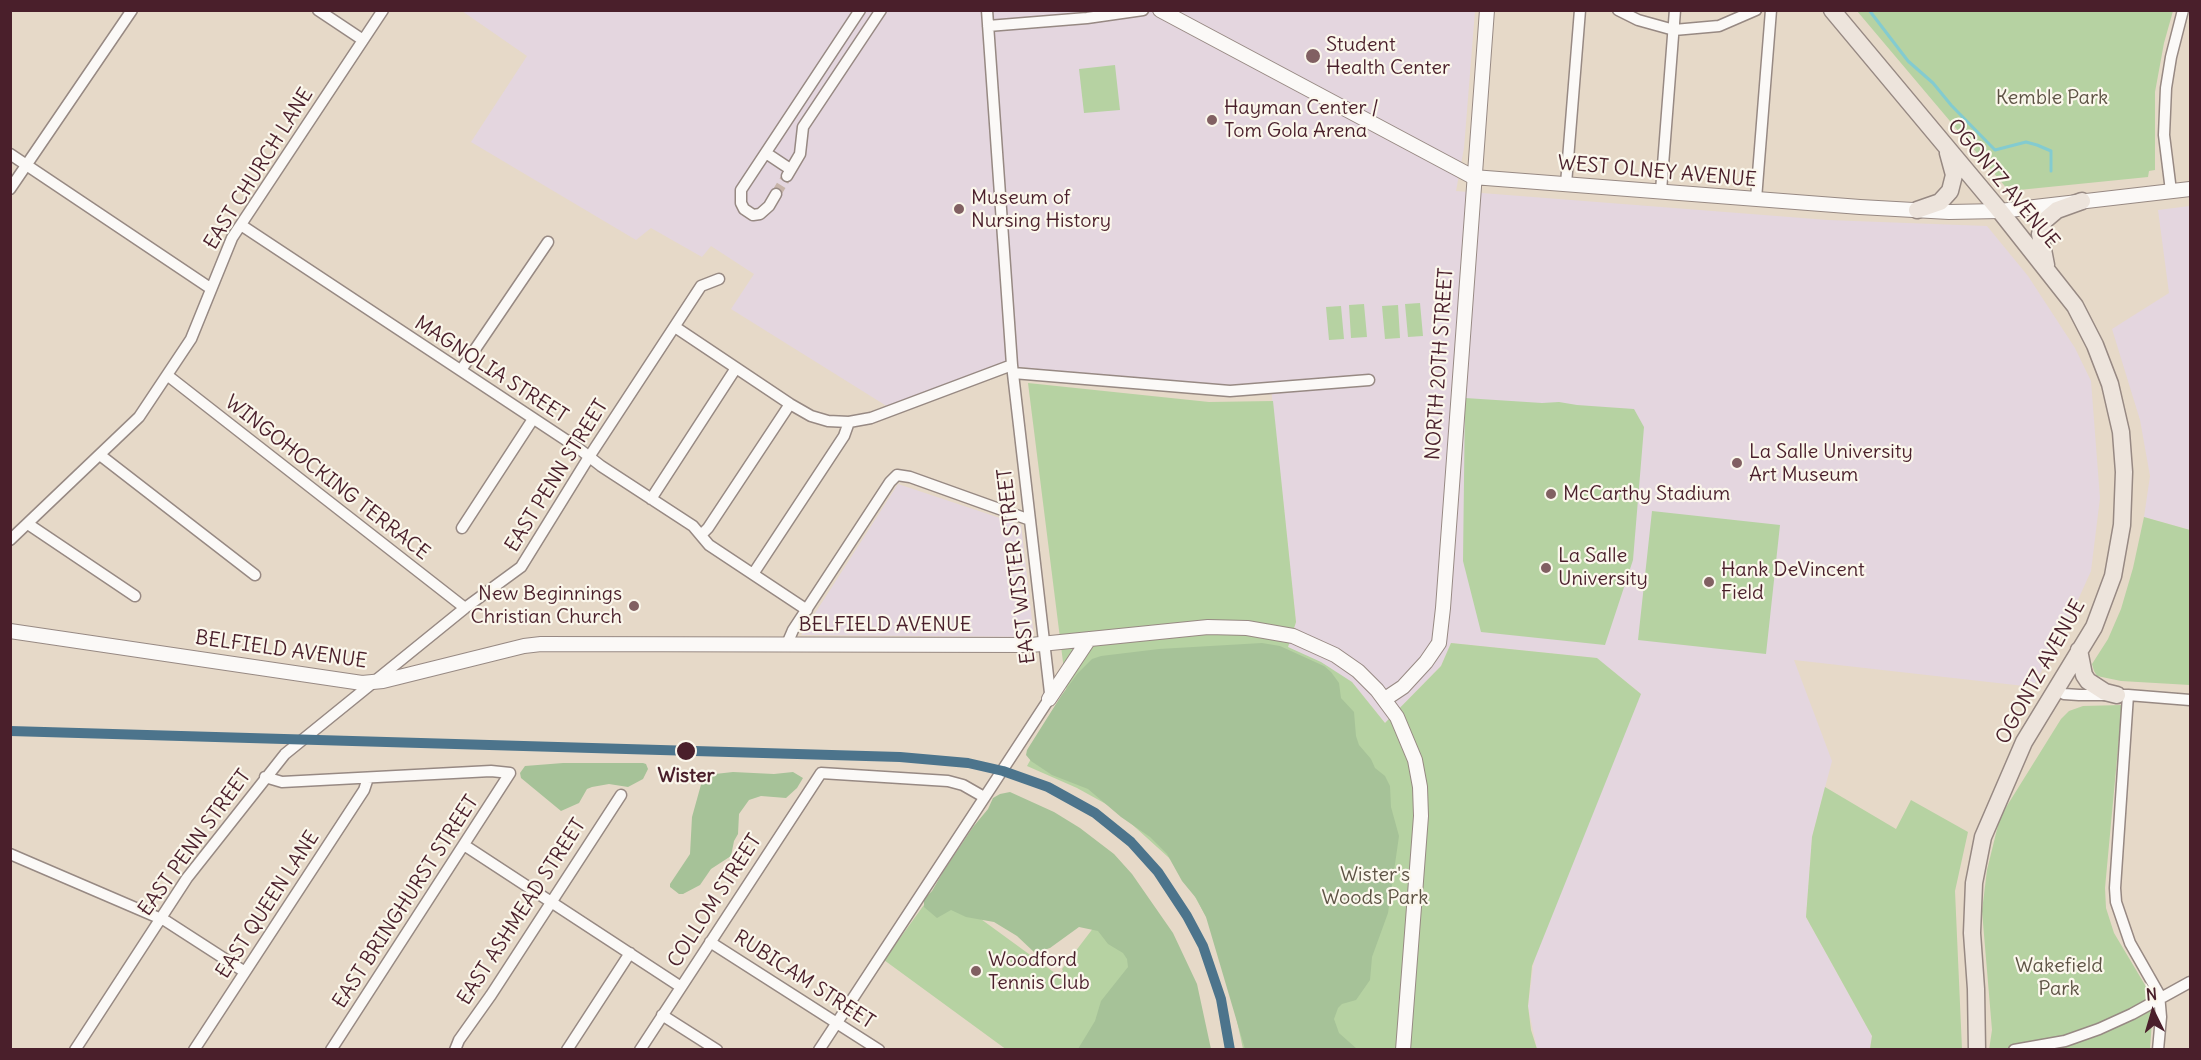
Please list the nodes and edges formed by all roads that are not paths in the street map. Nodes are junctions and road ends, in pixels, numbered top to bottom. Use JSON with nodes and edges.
{"nodes":[{"id":1,"x":132,"y":10,"type":"edge"},
{"id":2,"x":318,"y":10,"type":"edge"},
{"id":3,"x":383,"y":10,"type":"edge"},
{"id":4,"x":860,"y":10,"type":"edge"},
{"id":5,"x":880,"y":10,"type":"edge"},
{"id":6,"x":987,"y":10,"type":"edge"},
{"id":7,"x":1143,"y":10,"type":"edge"},
{"id":8,"x":1160,"y":10,"type":"edge"},
{"id":9,"x":1487,"y":10,"type":"edge"},
{"id":10,"x":1580,"y":10,"type":"edge"},
{"id":11,"x":1618,"y":10,"type":"edge"},
{"id":12,"x":1675,"y":10,"type":"edge"},
{"id":13,"x":1756,"y":10,"type":"edge"},
{"id":14,"x":1771,"y":10,"type":"edge"},
{"id":15,"x":1832,"y":10,"type":"edge"},
{"id":16,"x":2183,"y":10,"type":"edge"},
{"id":17,"x":988,"y":26,"type":"junction"},
{"id":18,"x":1674,"y":30,"type":"junction"},
{"id":19,"x":363,"y":40,"type":"junction"},
{"id":20,"x":1947,"y":149,"type":"junction"},
{"id":21,"x":766,"y":153,"type":"junction"},
{"id":22,"x":10,"y":154,"type":"edge"},
{"id":23,"x":27,"y":164,"type":"junction"},
{"id":24,"x":1473,"y":177,"type":"junction"},
{"id":25,"x":1566,"y":184,"type":"junction"},
{"id":26,"x":10,"y":189,"type":"edge"},
{"id":27,"x":2190,"y":189,"type":"edge"},
{"id":28,"x":1661,"y":191,"type":"junction"},
{"id":29,"x":2171,"y":191,"type":"junction"},
{"id":30,"x":776,"y":194,"type":"tunnel mouth"},
{"id":31,"x":1756,"y":199,"type":"junction"},
{"id":32,"x":2082,"y":201,"type":"junction"},
{"id":33,"x":1917,"y":210,"type":"junction"},
{"id":34,"x":2000,"y":211,"type":"junction"},
{"id":35,"x":241,"y":225,"type":"junction"},
{"id":36,"x":548,"y":242,"type":"dead end"},
{"id":37,"x":2048,"y":271,"type":"junction"},
{"id":38,"x":719,"y":279,"type":"dead end"},
{"id":39,"x":210,"y":288,"type":"junction"},
{"id":40,"x":675,"y":327,"type":"junction"},
{"id":41,"x":736,"y":368,"type":"junction"},
{"id":42,"x":1012,"y":369,"type":"junction"},
{"id":43,"x":460,"y":370,"type":"junction"},
{"id":44,"x":167,"y":375,"type":"junction"},
{"id":45,"x":1369,"y":380,"type":"dead end"},
{"id":46,"x":790,"y":404,"type":"junction"},
{"id":47,"x":533,"y":419,"type":"junction"},
{"id":48,"x":849,"y":422,"type":"junction"},
{"id":49,"x":100,"y":455,"type":"junction"},
{"id":50,"x":589,"y":457,"type":"junction"},
{"id":51,"x":651,"y":499,"type":"junction"},
{"id":52,"x":1030,"y":520,"type":"junction"},
{"id":53,"x":28,"y":524,"type":"junction"},
{"id":54,"x":462,"y":528,"type":"dead end"},
{"id":55,"x":701,"y":535,"type":"junction"},
{"id":56,"x":10,"y":540,"type":"edge"},
{"id":57,"x":255,"y":574,"type":"dead end"},
{"id":58,"x":753,"y":574,"type":"junction"},
{"id":59,"x":135,"y":596,"type":"dead end"},
{"id":60,"x":465,"y":608,"type":"junction"},
{"id":61,"x":807,"y":610,"type":"junction"},
{"id":62,"x":10,"y":631,"type":"edge"},
{"id":63,"x":1089,"y":639,"type":"junction"},
{"id":64,"x":787,"y":644,"type":"junction"},
{"id":65,"x":1044,"y":644,"type":"junction"},
{"id":66,"x":2079,"y":650,"type":"junction"},
{"id":67,"x":373,"y":683,"type":"junction"},
{"id":68,"x":2057,"y":690,"type":"junction"},
{"id":69,"x":2122,"y":695,"type":"junction"},
{"id":70,"x":1049,"y":699,"type":"junction"},
{"id":71,"x":1385,"y":699,"type":"junction"},
{"id":72,"x":2190,"y":700,"type":"edge"},
{"id":73,"x":266,"y":777,"type":"junction"},
{"id":74,"x":368,"y":778,"type":"junction"},
{"id":75,"x":621,"y":795,"type":"dead end"},
{"id":76,"x":984,"y":797,"type":"junction"},
{"id":77,"x":464,"y":845,"type":"junction"},
{"id":78,"x":10,"y":854,"type":"edge"},
{"id":79,"x":551,"y":902,"type":"junction"},
{"id":80,"x":161,"y":919,"type":"junction"},
{"id":81,"x":710,"y":942,"type":"junction"},
{"id":82,"x":630,"y":953,"type":"junction"},
{"id":83,"x":245,"y":972,"type":"junction"},
{"id":84,"x":2190,"y":982,"type":"edge"},
{"id":85,"x":681,"y":987,"type":"junction"},
{"id":86,"x":2160,"y":999,"type":"junction"},
{"id":87,"x":662,"y":1015,"type":"junction"},
{"id":88,"x":836,"y":1022,"type":"junction"},
{"id":89,"x":75,"y":1050,"type":"edge"},
{"id":90,"x":194,"y":1050,"type":"edge"},
{"id":91,"x":331,"y":1050,"type":"edge"},
{"id":92,"x":455,"y":1050,"type":"edge"},
{"id":93,"x":567,"y":1050,"type":"edge"},
{"id":94,"x":640,"y":1050,"type":"edge"},
{"id":95,"x":717,"y":1050,"type":"edge"},
{"id":96,"x":819,"y":1050,"type":"edge"},
{"id":97,"x":879,"y":1050,"type":"edge"},
{"id":98,"x":1403,"y":1050,"type":"edge"},
{"id":99,"x":1977,"y":1050,"type":"edge"},
{"id":100,"x":2014,"y":1050,"type":"edge"},
{"id":101,"x":2158,"y":1050,"type":"edge"}],
"edges":[{"from":1,"to":23,"type":"street"},
{"from":2,"to":19,"type":"street"},
{"from":3,"to":19,"type":"street","name":"EAST CHURCH LANE"},
{"from":4,"to":21,"type":"street"},
{"from":5,"to":21,"type":"street"},
{"from":6,"to":17,"type":"street","name":"EAST WISTER STREET"},
{"from":7,"to":17,"type":"street"},
{"from":8,"to":24,"type":"street","name":"WEST OLNEY AVENUE"},
{"from":9,"to":24,"type":"street","name":"NORTH 20TH STREET"},
{"from":10,"to":25,"type":"street"},
{"from":11,"to":18,"type":"street"},
{"from":12,"to":18,"type":"street"},
{"from":13,"to":18,"type":"street"},
{"from":14,"to":31,"type":"street"},
{"from":15,"to":20,"type":"main road","name":"OGONTZ AVENUE"},
{"from":16,"to":29,"type":"street"},
{"from":17,"to":42,"type":"street","name":"EAST WISTER STREET"},
{"from":18,"to":28,"type":"street"},
{"from":19,"to":35,"type":"street","name":"EAST CHURCH LANE"},
{"from":20,"to":33,"type":"main road"},
{"from":20,"to":34,"type":"main road","name":"OGONTZ AVENUE"},
{"from":21,"to":30,"type":"street"},
{"from":22,"to":23,"type":"street"},
{"from":23,"to":26,"type":"street"},
{"from":23,"to":39,"type":"street"},
{"from":24,"to":25,"type":"street","name":"WEST OLNEY AVENUE"},
{"from":24,"to":71,"type":"street","name":"NORTH 20TH STREET"},
{"from":25,"to":28,"type":"street","name":"WEST OLNEY AVENUE"},
{"from":27,"to":29,"type":"street","name":"WEST OLNEY AVENUE"},
{"from":28,"to":31,"type":"street","name":"WEST OLNEY AVENUE"},
{"from":29,"to":32,"type":"street","name":"WEST OLNEY AVENUE"},
{"from":31,"to":33,"type":"street","name":"WEST OLNEY AVENUE"},
{"from":32,"to":34,"type":"street","name":"WEST OLNEY AVENUE"},
{"from":32,"to":37,"type":"main road"},
{"from":33,"to":34,"type":"street","name":"WEST OLNEY AVENUE"},
{"from":34,"to":37,"type":"main road","name":"OGONTZ AVENUE"},
{"from":35,"to":39,"type":"street","name":"EAST CHURCH LANE"},
{"from":35,"to":43,"type":"street","name":"MAGNOLIA STREET"},
{"from":36,"to":43,"type":"street"},
{"from":37,"to":66,"type":"main road","name":"OGONTZ AVENUE"},
{"from":38,"to":40,"type":"street","name":"EAST PENN STREET"},
{"from":39,"to":44,"type":"street","name":"EAST CHURCH LANE"},
{"from":40,"to":41,"type":"street"},
{"from":40,"to":50,"type":"street","name":"EAST PENN STREET"},
{"from":41,"to":46,"type":"street"},
{"from":41,"to":51,"type":"street"},
{"from":42,"to":45,"type":"street"},
{"from":42,"to":48,"type":"street"},
{"from":42,"to":52,"type":"street","name":"EAST WISTER STREET"},
{"from":43,"to":47,"type":"street","name":"MAGNOLIA STREET"},
{"from":44,"to":49,"type":"street","name":"EAST CHURCH LANE"},
{"from":44,"to":60,"type":"street","name":"WINGOHOCKING TERRACE"},
{"from":46,"to":48,"type":"street"},
{"from":46,"to":55,"type":"street"},
{"from":47,"to":50,"type":"street","name":"MAGNOLIA STREET"},
{"from":47,"to":54,"type":"street"},
{"from":48,"to":58,"type":"street"},
{"from":49,"to":53,"type":"street","name":"EAST CHURCH LANE"},
{"from":49,"to":57,"type":"street"},
{"from":50,"to":51,"type":"street","name":"MAGNOLIA STREET"},
{"from":50,"to":60,"type":"street","name":"EAST PENN STREET"},
{"from":51,"to":55,"type":"street","name":"MAGNOLIA STREET"},
{"from":52,"to":61,"type":"street"},
{"from":52,"to":65,"type":"street","name":"EAST WISTER STREET"},
{"from":53,"to":56,"type":"street","name":"EAST CHURCH LANE"},
{"from":53,"to":59,"type":"street"},
{"from":55,"to":58,"type":"street","name":"MAGNOLIA STREET"},
{"from":58,"to":61,"type":"street","name":"MAGNOLIA STREET"},
{"from":60,"to":67,"type":"street","name":"EAST PENN STREET"},
{"from":61,"to":64,"type":"street"},
{"from":62,"to":67,"type":"street","name":"BELFIELD AVENUE"},
{"from":63,"to":65,"type":"street","name":"BELFIELD AVENUE"},
{"from":63,"to":70,"type":"street"},
{"from":63,"to":71,"type":"street","name":"BELFIELD AVENUE"},
{"from":64,"to":65,"type":"street","name":"BELFIELD AVENUE"},
{"from":64,"to":67,"type":"street","name":"BELFIELD AVENUE"},
{"from":65,"to":70,"type":"street","name":"EAST WISTER STREET"},
{"from":66,"to":68,"type":"main road","name":"OGONTZ AVENUE"},
{"from":66,"to":69,"type":"main road"},
{"from":67,"to":73,"type":"street","name":"EAST PENN STREET"},
{"from":68,"to":69,"type":"street"},
{"from":68,"to":99,"type":"main road","name":"OGONTZ AVENUE"},
{"from":69,"to":72,"type":"street"},
{"from":69,"to":86,"type":"street"},
{"from":70,"to":76,"type":"street"},
{"from":71,"to":98,"type":"street","name":"BELFIELD AVENUE"},
{"from":73,"to":74,"type":"street"},
{"from":73,"to":80,"type":"street","name":"EAST PENN STREET"},
{"from":74,"to":77,"type":"street","name":"EAST BRINGHURST STREET"},
{"from":74,"to":83,"type":"street","name":"EAST QUEEN LANE"},
{"from":75,"to":79,"type":"street","name":"EAST ASHMEAD STREET"},
{"from":76,"to":81,"type":"street","name":"COLLOM STREET"},
{"from":76,"to":88,"type":"street"},
{"from":77,"to":79,"type":"street"},
{"from":77,"to":91,"type":"street","name":"EAST BRINGHURST STREET"},
{"from":78,"to":80,"type":"street"},
{"from":79,"to":82,"type":"street"},
{"from":79,"to":92,"type":"street","name":"EAST ASHMEAD STREET"},
{"from":80,"to":83,"type":"street"},
{"from":80,"to":89,"type":"street","name":"EAST PENN STREET"},
{"from":81,"to":85,"type":"street","name":"COLLOM STREET"},
{"from":81,"to":88,"type":"street","name":"RUBICAM STREET"},
{"from":82,"to":85,"type":"street"},
{"from":82,"to":93,"type":"street"},
{"from":83,"to":90,"type":"street","name":"EAST QUEEN LANE"},
{"from":84,"to":86,"type":"street"},
{"from":85,"to":87,"type":"street","name":"COLLOM STREET"},
{"from":86,"to":100,"type":"street"},
{"from":86,"to":101,"type":"street"},
{"from":87,"to":94,"type":"street","name":"COLLOM STREET"},
{"from":87,"to":95,"type":"street"},
{"from":88,"to":96,"type":"street"},
{"from":88,"to":97,"type":"street","name":"RUBICAM STREET"}]}
